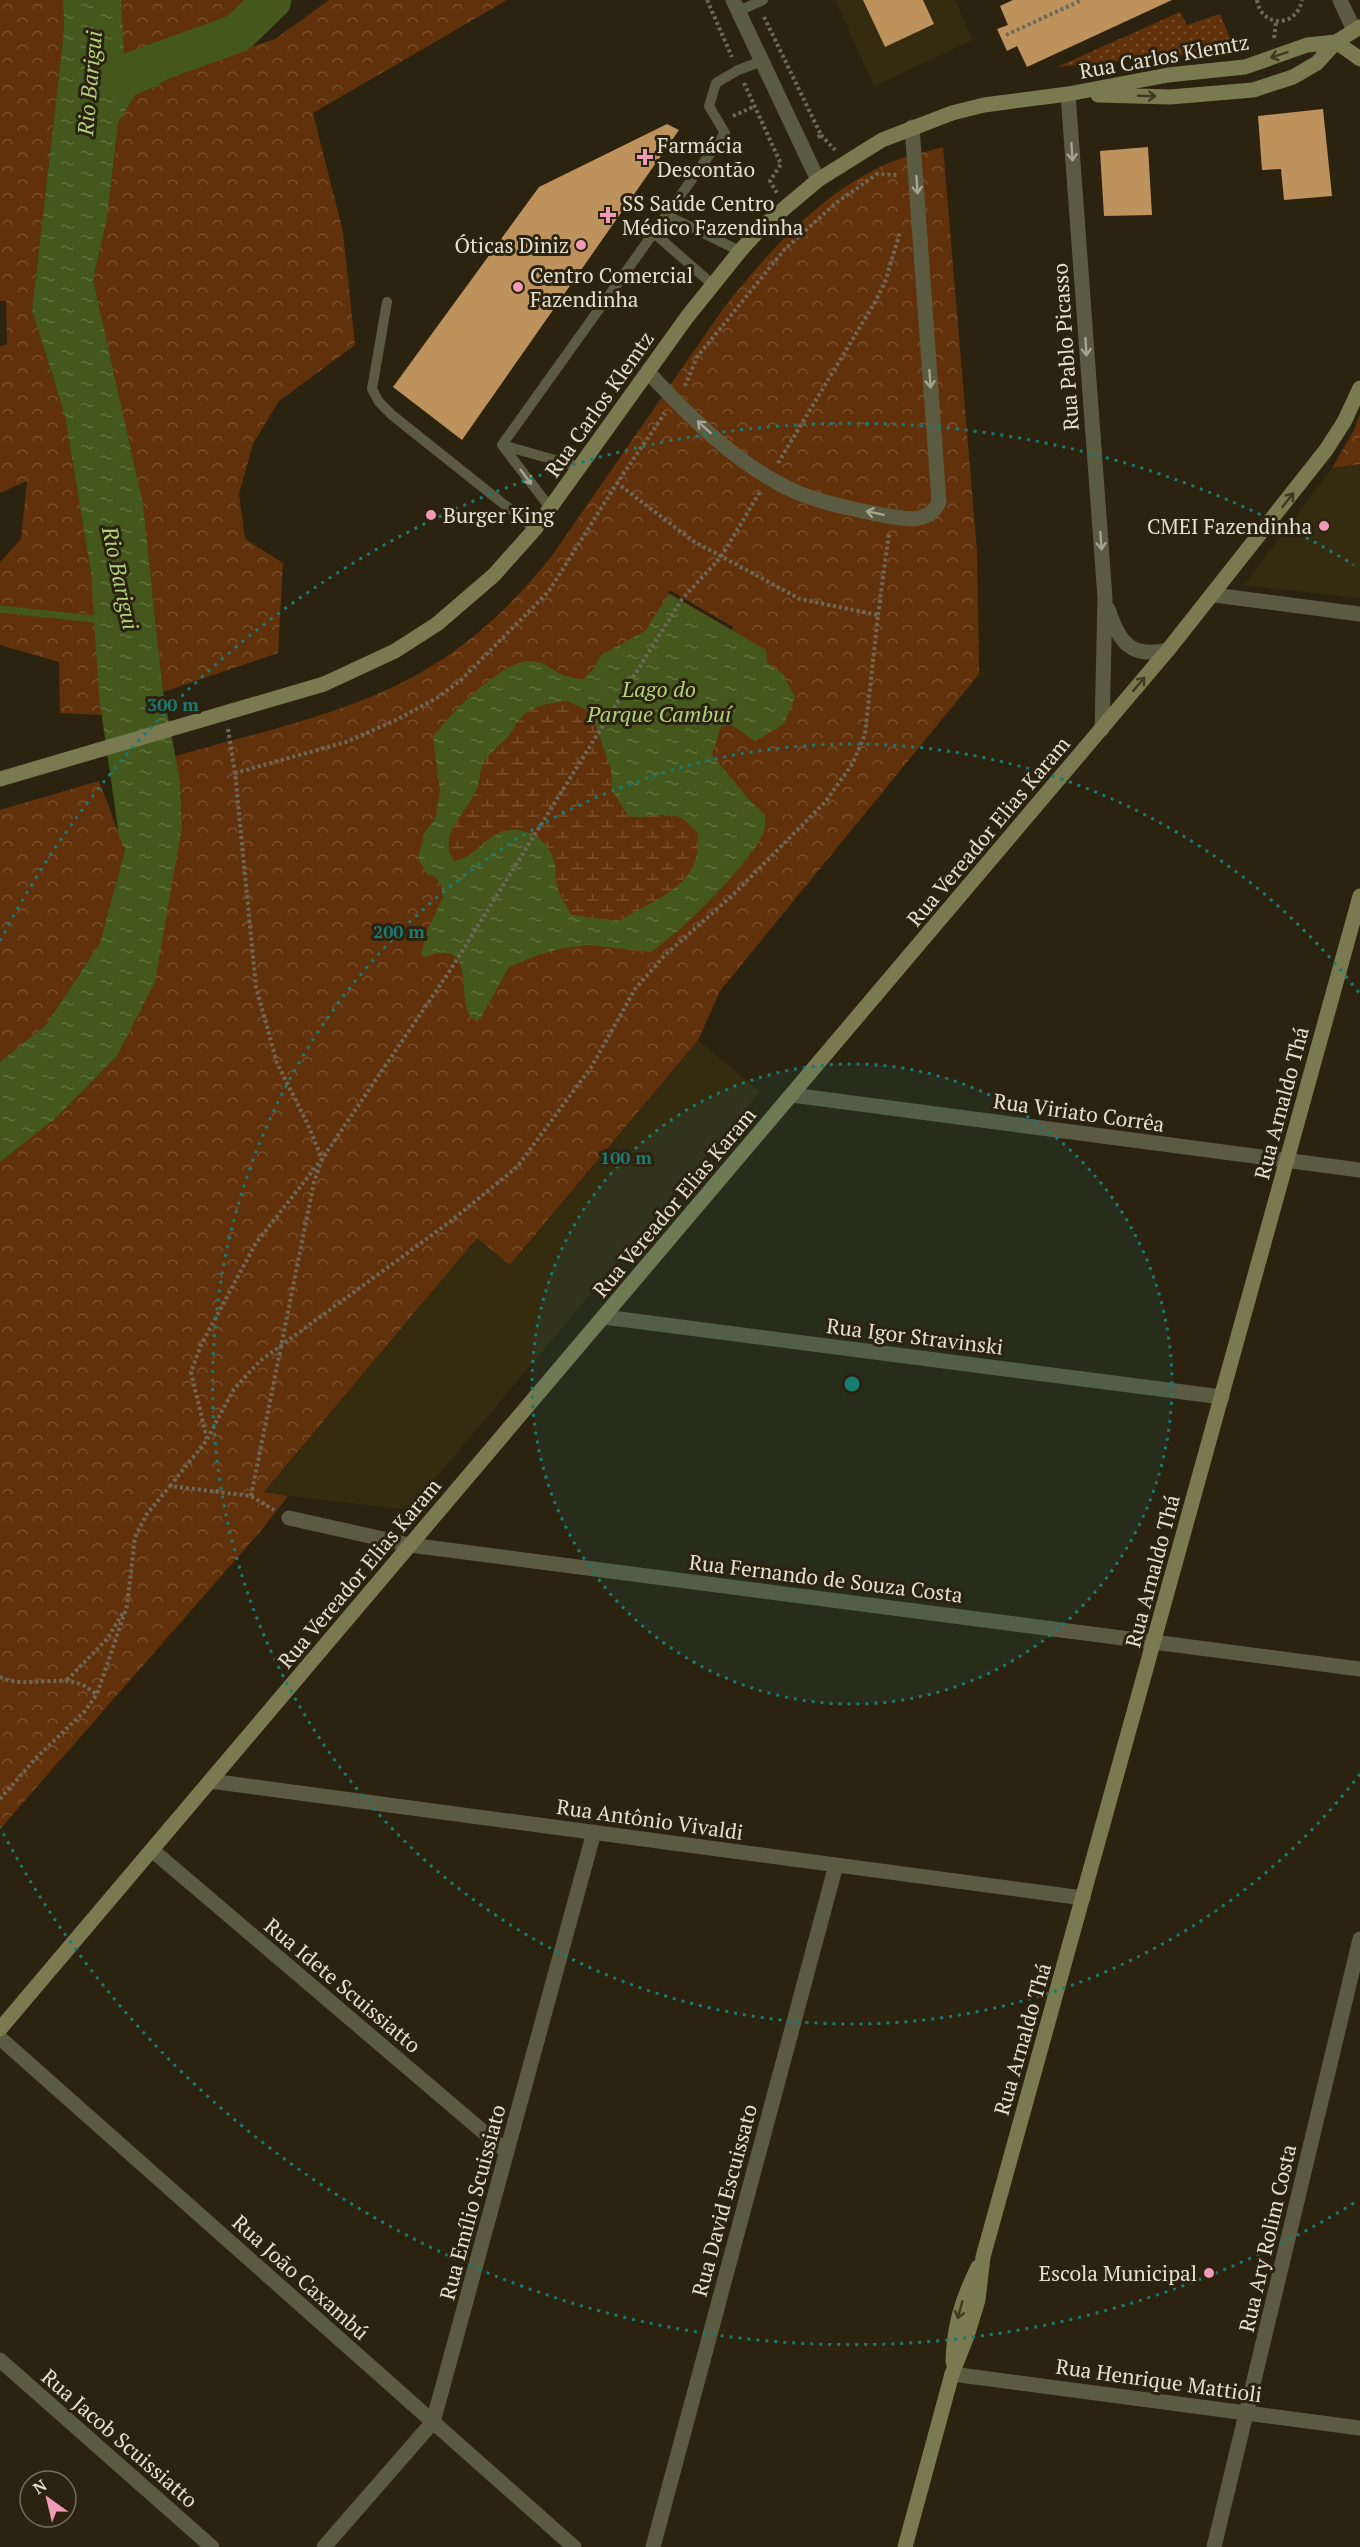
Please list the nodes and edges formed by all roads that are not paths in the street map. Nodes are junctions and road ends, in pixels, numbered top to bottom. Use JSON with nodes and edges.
{"nodes":[{"id":1,"x":763,"y":0,"type":"edge"},
{"id":2,"x":1340,"y":0,"type":"edge"},
{"id":3,"x":736,"y":6,"type":"edge"},
{"id":4,"x":1357,"y":28,"type":"edge"},
{"id":5,"x":1336,"y":42,"type":"junction"},
{"id":6,"x":1360,"y":59,"type":"edge"},
{"id":7,"x":762,"y":61,"type":"junction"},
{"id":8,"x":1068,"y":94,"type":"junction"},
{"id":9,"x":912,"y":127,"type":"junction"},
{"id":10,"x":818,"y":180,"type":"junction"},
{"id":11,"x":666,"y":215,"type":"junction"},
{"id":12,"x":654,"y":233,"type":"junction"},
{"id":13,"x":740,"y":251,"type":"junction"},
{"id":14,"x":712,"y":284,"type":"junction"},
{"id":15,"x":387,"y":302,"type":"dead end"},
{"id":16,"x":648,"y":372,"type":"junction"},
{"id":17,"x":1360,"y":388,"type":"edge"},
{"id":18,"x":502,"y":445,"type":"junction"},
{"id":19,"x":580,"y":467,"type":"junction"},
{"id":20,"x":551,"y":509,"type":"junction"},
{"id":21,"x":535,"y":529,"type":"junction"},
{"id":22,"x":1214,"y":595,"type":"junction"},
{"id":23,"x":1105,"y":597,"type":"junction"},
{"id":24,"x":1360,"y":614,"type":"edge"},
{"id":25,"x":1168,"y":650,"type":"junction"},
{"id":26,"x":1102,"y":729,"type":"junction"},
{"id":27,"x":0,"y":779,"type":"edge"},
{"id":28,"x":1360,"y":896,"type":"edge"},
{"id":29,"x":792,"y":1095,"type":"junction"},
{"id":30,"x":1287,"y":1160,"type":"junction"},
{"id":31,"x":1360,"y":1170,"type":"edge"},
{"id":32,"x":604,"y":1317,"type":"junction"},
{"id":33,"x":1222,"y":1397,"type":"junction"},
{"id":34,"x":289,"y":1518,"type":"road end"},
{"id":35,"x":410,"y":1545,"type":"junction"},
{"id":36,"x":1154,"y":1642,"type":"junction"},
{"id":37,"x":1360,"y":1670,"type":"edge"},
{"id":38,"x":210,"y":1781,"type":"junction"},
{"id":39,"x":594,"y":1832,"type":"junction"},
{"id":40,"x":152,"y":1850,"type":"junction"},
{"id":41,"x":836,"y":1865,"type":"junction"},
{"id":42,"x":1083,"y":1898,"type":"junction"},
{"id":43,"x":1360,"y":1939,"type":"edge"},
{"id":44,"x":0,"y":2029,"type":"edge"},
{"id":45,"x":0,"y":2038,"type":"edge"},
{"id":46,"x":507,"y":2152,"type":"junction"},
{"id":47,"x":0,"y":2360,"type":"edge"},
{"id":48,"x":952,"y":2373,"type":"junction"},
{"id":49,"x":1248,"y":2412,"type":"junction"},
{"id":50,"x":433,"y":2422,"type":"junction"},
{"id":51,"x":1360,"y":2428,"type":"edge"},
{"id":52,"x":212,"y":2547,"type":"edge"},
{"id":53,"x":324,"y":2547,"type":"edge"},
{"id":54,"x":574,"y":2547,"type":"edge"},
{"id":55,"x":653,"y":2547,"type":"edge"},
{"id":56,"x":904,"y":2547,"type":"edge"},
{"id":57,"x":1214,"y":2547,"type":"edge"}],
"edges":[{"from":1,"to":3,"type":"lane"},
{"from":2,"to":4,"type":"street"},
{"from":3,"to":7,"type":"street"},
{"from":4,"to":5,"type":"main road","name":"Rua Carlos Klemtz"},
{"from":5,"to":6,"type":"main road"},
{"from":5,"to":8,"type":"main road","name":"Rua Carlos Klemtz","one_way":true},
{"from":8,"to":5,"type":"main road","name":"Rua Carlos Klemtz","one_way":true},
{"from":7,"to":10,"type":"street"},
{"from":7,"to":11,"type":"lane"},
{"from":8,"to":9,"type":"main road","name":"Rua Carlos Klemtz"},
{"from":8,"to":23,"type":"street","name":"Rua Pablo Picasso","one_way":true},
{"from":9,"to":10,"type":"main road","name":"Rua Carlos Klemtz"},
{"from":9,"to":16,"type":"street","one_way":true},
{"from":10,"to":13,"type":"main road","name":"Rua Carlos Klemtz"},
{"from":11,"to":12,"type":"lane"},
{"from":11,"to":13,"type":"lane"},
{"from":12,"to":14,"type":"lane"},
{"from":12,"to":18,"type":"lane"},
{"from":13,"to":14,"type":"main road","name":"Rua Carlos Klemtz"},
{"from":14,"to":16,"type":"main road","name":"Rua Carlos Klemtz"},
{"from":15,"to":21,"type":"lane"},
{"from":16,"to":19,"type":"main road","name":"Rua Carlos Klemtz"},
{"from":22,"to":17,"type":"main road","name":"Rua Vereador Elias Karam","one_way":true},
{"from":18,"to":19,"type":"lane"},
{"from":18,"to":20,"type":"lane","one_way":true},
{"from":19,"to":20,"type":"main road","name":"Rua Carlos Klemtz"},
{"from":20,"to":21,"type":"main road","name":"Rua Carlos Klemtz"},
{"from":21,"to":27,"type":"main road","name":"Rua Carlos Klemtz"},
{"from":22,"to":24,"type":"street"},
{"from":22,"to":25,"type":"main road","name":"Rua Vereador Elias Karam"},
{"from":23,"to":25,"type":"street","name":"Rua Pablo Picasso"},
{"from":23,"to":26,"type":"street","name":"Rua Pablo Picasso"},
{"from":26,"to":25,"type":"main road","name":"Rua Vereador Elias Karam","one_way":true},
{"from":26,"to":29,"type":"main road","name":"Rua Vereador Elias Karam"},
{"from":28,"to":30,"type":"main road","name":"Rua Arnaldo Thá"},
{"from":29,"to":30,"type":"street","name":"Rua Viriato Corrêa"},
{"from":29,"to":32,"type":"main road","name":"Rua Vereador Elias Karam"},
{"from":30,"to":31,"type":"street","name":"Rua Viriato Corrêa"},
{"from":30,"to":33,"type":"main road","name":"Rua Arnaldo Thá"},
{"from":32,"to":33,"type":"street","name":"Rua Igor Stravinski"},
{"from":32,"to":35,"type":"main road","name":"Rua Vereador Elias Karam"},
{"from":33,"to":36,"type":"main road","name":"Rua Arnaldo Thá"},
{"from":34,"to":35,"type":"street","name":"Rua Fernando de Souza Costa"},
{"from":35,"to":36,"type":"street","name":"Rua Fernando de Souza Costa"},
{"from":35,"to":38,"type":"main road","name":"Rua Vereador Elias Karam"},
{"from":36,"to":37,"type":"street","name":"Rua Fernando de Souza Costa"},
{"from":36,"to":42,"type":"main road","name":"Rua Arnaldo Thá"},
{"from":38,"to":39,"type":"street","name":"Rua Antônio Vivaldi"},
{"from":38,"to":40,"type":"main road","name":"Rua Vereador Elias Karam"},
{"from":39,"to":41,"type":"street","name":"Rua Antônio Vivaldi"},
{"from":39,"to":46,"type":"street","name":"Rua Emílio Scuissiato"},
{"from":40,"to":44,"type":"main road","name":"Rua Vereador Elias Karam"},
{"from":40,"to":46,"type":"street","name":"Rua Idete Scuissiatto"},
{"from":41,"to":42,"type":"street","name":"Rua Antônio Vivaldi"},
{"from":41,"to":55,"type":"street","name":"Rua David Escuissato"},
{"from":42,"to":48,"type":"main road","name":"Rua Arnaldo Thá"},
{"from":43,"to":49,"type":"street","name":"Rua Ary Rolim Costa"},
{"from":45,"to":50,"type":"street","name":"Rua João Caxambú"},
{"from":46,"to":50,"type":"street","name":"Rua Emílio Scuissiato"},
{"from":47,"to":52,"type":"street","name":"Rua Jacob Scuissiatto"},
{"from":48,"to":49,"type":"street","name":"Rua Henrique Mattioli"},
{"from":48,"to":56,"type":"main road","name":"Rua Arnaldo Thá"},
{"from":49,"to":51,"type":"street","name":"Rua Henrique Mattioli"},
{"from":49,"to":57,"type":"street","name":"Rua Ary Rolim Costa"},
{"from":50,"to":53,"type":"street","name":"Rua Emílio Scuissiato"},
{"from":50,"to":54,"type":"street","name":"Rua João Caxambú"}]}
